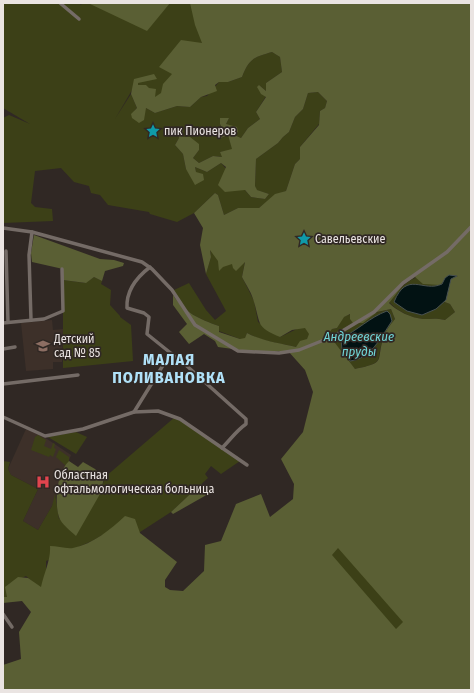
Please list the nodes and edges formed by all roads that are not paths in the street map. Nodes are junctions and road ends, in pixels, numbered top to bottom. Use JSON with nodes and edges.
{"nodes":[{"id":1,"x":60,"y":3,"type":"edge"},
{"id":2,"x":80,"y":19,"type":"dead end"},
{"id":3,"x":471,"y":227,"type":"edge"},
{"id":4,"x":3,"y":228,"type":"edge"},
{"id":5,"x":32,"y":232,"type":"junction"},
{"id":6,"x":6,"y":251,"type":"dead end"},
{"id":7,"x":150,"y":267,"type":"junction"},
{"id":8,"x":62,"y":269,"type":"dead end"},
{"id":9,"x":31,"y":320,"type":"junction"},
{"id":10,"x":8,"y":322,"type":"junction"},
{"id":11,"x":3,"y":323,"type":"edge"},
{"id":12,"x":15,"y":347,"type":"dead end"},
{"id":13,"x":3,"y":349,"type":"edge"},
{"id":14,"x":170,"y":354,"type":"junction"},
{"id":15,"x":78,"y":375,"type":"dead end"},
{"id":16,"x":3,"y":384,"type":"edge"},
{"id":17,"x":134,"y":412,"type":"junction"},
{"id":18,"x":3,"y":417,"type":"edge"},
{"id":19,"x":222,"y":448,"type":"junction"},
{"id":20,"x":247,"y":465,"type":"dead end"},
{"id":21,"x":3,"y":614,"type":"edge"},
{"id":22,"x":12,"y":627,"type":"dead end"}],
"edges":[{"from":1,"to":2,"type":"street"},
{"from":3,"to":7,"type":"street"},
{"from":4,"to":5,"type":"street"},
{"from":5,"to":7,"type":"street"},
{"from":5,"to":9,"type":"street"},
{"from":6,"to":10,"type":"street"},
{"from":7,"to":14,"type":"street"},
{"from":8,"to":9,"type":"street"},
{"from":9,"to":10,"type":"street"},
{"from":10,"to":11,"type":"street"},
{"from":12,"to":13,"type":"street"},
{"from":14,"to":17,"type":"street"},
{"from":14,"to":19,"type":"street"},
{"from":15,"to":16,"type":"street"},
{"from":17,"to":18,"type":"street"},
{"from":17,"to":19,"type":"street"},
{"from":19,"to":20,"type":"street"},
{"from":21,"to":22,"type":"street"}]}
